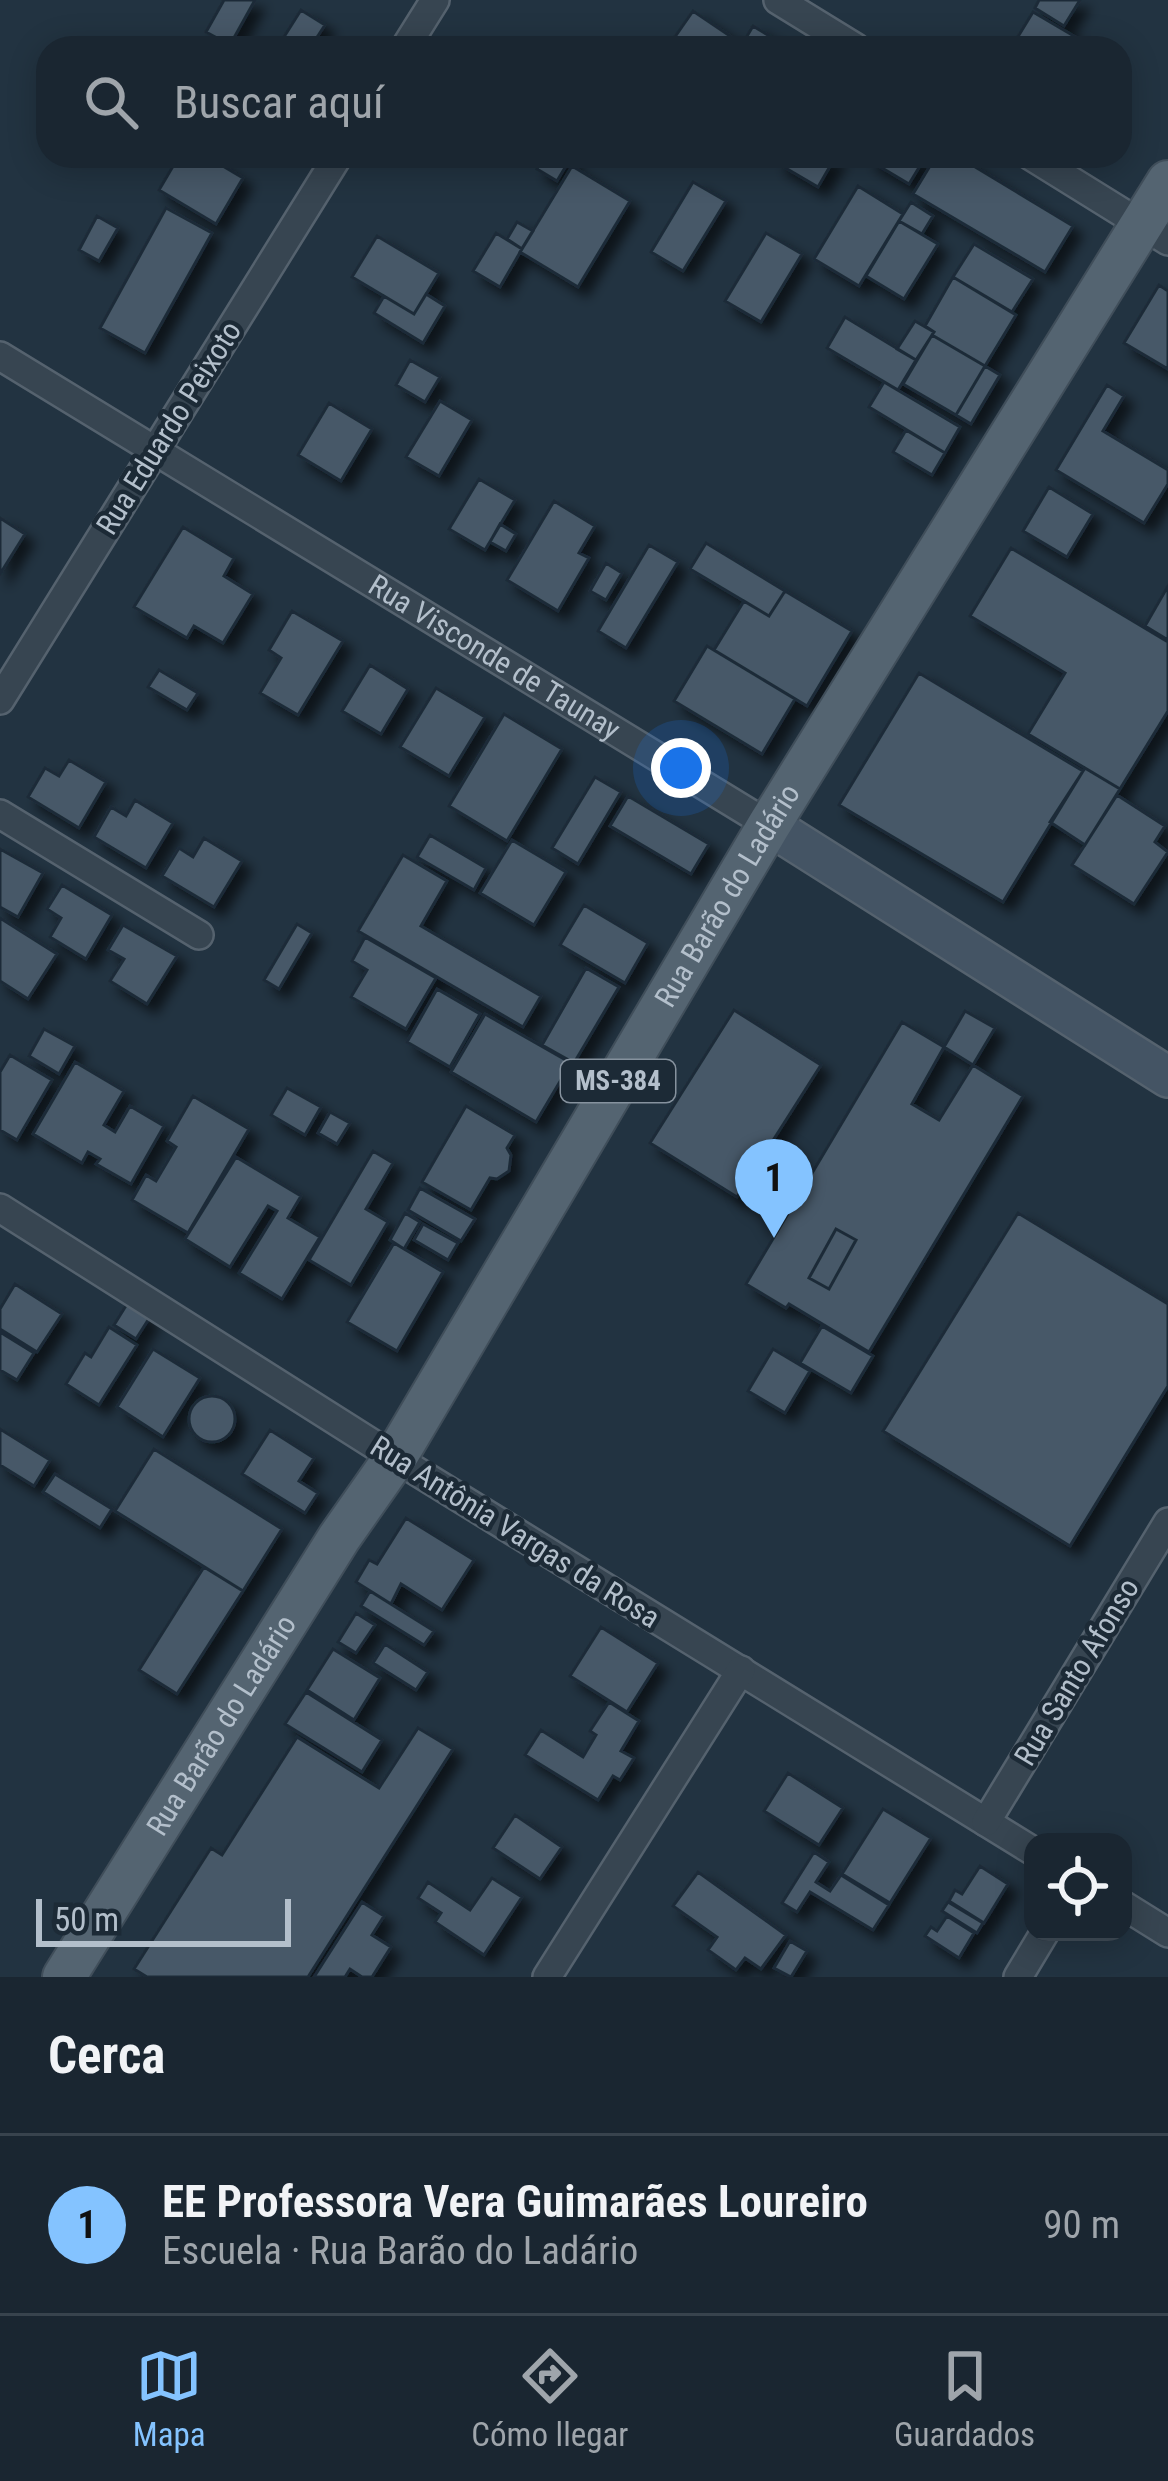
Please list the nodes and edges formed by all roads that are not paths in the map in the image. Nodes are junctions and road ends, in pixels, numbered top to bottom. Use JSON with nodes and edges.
{"nodes":[{"id":1,"x":435,"y":0,"type":"edge"},
{"id":2,"x":778,"y":0,"type":"edge"},
{"id":3,"x":412,"y":36,"type":"edge"},
{"id":4,"x":836,"y":36,"type":"edge"},
{"id":5,"x":331,"y":168,"type":"edge"},
{"id":6,"x":1050,"y":168,"type":"edge"},
{"id":7,"x":1168,"y":182,"type":"edge"},
{"id":8,"x":1155,"y":233,"type":"edge"},
{"id":9,"x":0,"y":356,"type":"edge"},
{"id":10,"x":155,"y":450,"type":"junction"},
{"id":11,"x":0,"y":700,"type":"edge"},
{"id":12,"x":0,"y":814,"type":"edge"},
{"id":13,"x":769,"y":825,"type":"junction"},
{"id":14,"x":199,"y":934,"type":"dead end"},
{"id":15,"x":1168,"y":1077,"type":"edge"},
{"id":16,"x":0,"y":1208,"type":"edge"},
{"id":17,"x":395,"y":1458,"type":"junction"},
{"id":18,"x":1168,"y":1522,"type":"edge"},
{"id":19,"x":741,"y":1670,"type":"junction"},
{"id":20,"x":986,"y":1822,"type":"junction"},
{"id":21,"x":1024,"y":1845,"type":"edge"},
{"id":22,"x":1132,"y":1911,"type":"edge"},
{"id":23,"x":1168,"y":1933,"type":"edge"},
{"id":24,"x":1040,"y":1941,"type":"edge"},
{"id":25,"x":64,"y":1977,"type":"edge"},
{"id":26,"x":547,"y":1977,"type":"edge"},
{"id":27,"x":1018,"y":1977,"type":"edge"}],
"edges":[{"from":1,"to":3,"type":"street"},
{"from":2,"to":4,"type":"street"},
{"from":5,"to":10,"type":"street","name":"Rua Eduardo Peixoto"},
{"from":6,"to":8,"type":"street"},
{"from":7,"to":8,"type":"main road","name":"Rua Barão do Ladário","number":"MS-384"},
{"from":8,"to":13,"type":"main road","name":"Rua Barão do Ladário","number":"MS-384"},
{"from":9,"to":10,"type":"street","name":"Rua Visconde de Taunay"},
{"from":10,"to":11,"type":"street","name":"Rua Eduardo Peixoto"},
{"from":10,"to":13,"type":"street","name":"Rua Visconde de Taunay"},
{"from":12,"to":14,"type":"street"},
{"from":13,"to":15,"type":"street","name":"Rua Visconde de Taunay"},
{"from":13,"to":17,"type":"main road","name":"Rua Barão do Ladário","number":"MS-384"},
{"from":16,"to":17,"type":"street","name":"Rua Antônia Vargas da Rosa"},
{"from":17,"to":19,"type":"street","name":"Rua Antônia Vargas da Rosa"},
{"from":17,"to":25,"type":"main road","name":"Rua Barão do Ladário","number":"MS-384"},
{"from":18,"to":20,"type":"street","name":"Rua Santo Afonso"},
{"from":19,"to":20,"type":"street","name":"Rua Antônia Vargas da Rosa"},
{"from":19,"to":26,"type":"street"},
{"from":20,"to":21,"type":"street","name":"Rua Antônia Vargas da Rosa"},
{"from":22,"to":23,"type":"street"},
{"from":24,"to":27,"type":"street"}]}
